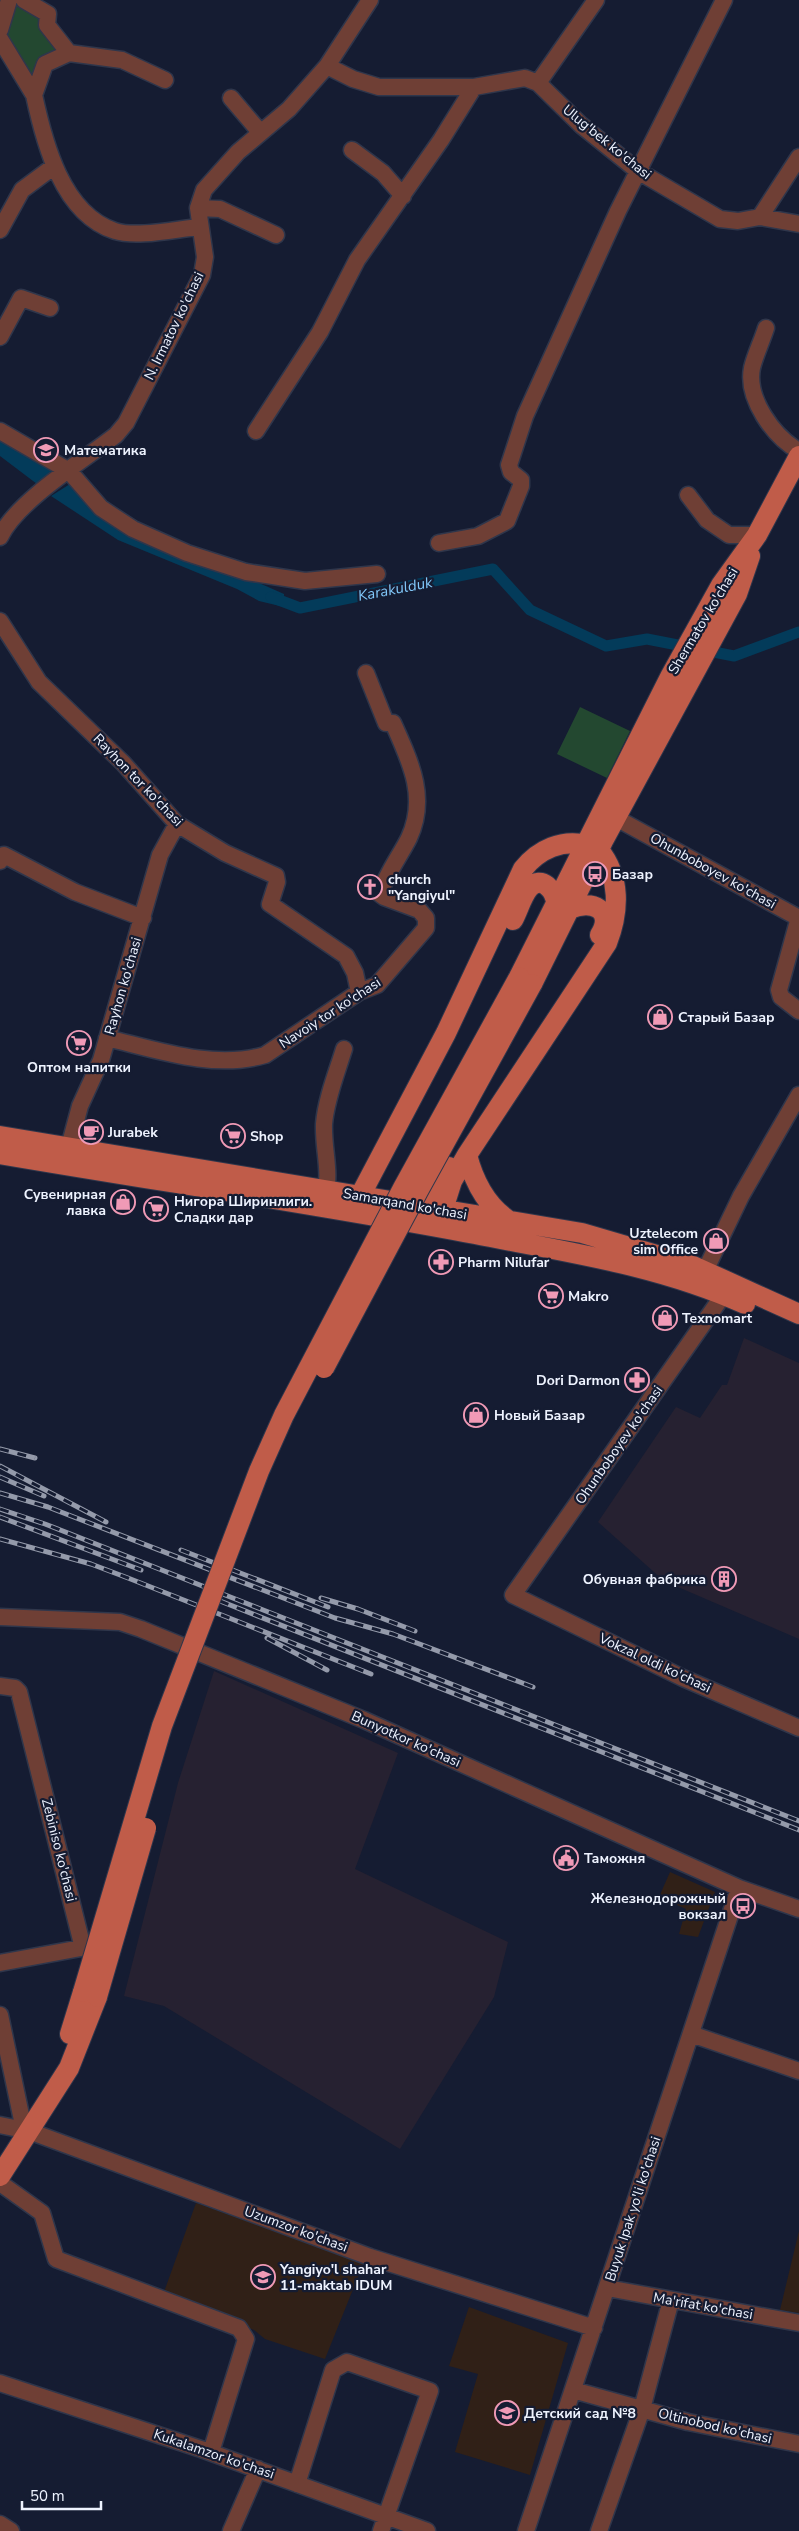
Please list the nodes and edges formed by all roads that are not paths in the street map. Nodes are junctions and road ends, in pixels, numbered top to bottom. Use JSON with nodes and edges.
{"nodes":[{"id":1,"x":10,"y":0,"type":"edge"},
{"id":2,"x":24,"y":0,"type":"edge"},
{"id":3,"x":596,"y":0,"type":"edge"},
{"id":4,"x":724,"y":0,"type":"edge"},
{"id":5,"x":361,"y":3,"type":"edge"},
{"id":6,"x":0,"y":30,"type":"edge"},
{"id":7,"x":0,"y":39,"type":"edge"},
{"id":8,"x":69,"y":53,"type":"junction"},
{"id":9,"x":5,"y":54,"type":"edge"},
{"id":10,"x":327,"y":66,"type":"junction"},
{"id":11,"x":165,"y":80,"type":"dead end"},
{"id":12,"x":538,"y":83,"type":"junction"},
{"id":13,"x":474,"y":87,"type":"junction"},
{"id":14,"x":34,"y":95,"type":"junction"},
{"id":15,"x":231,"y":98,"type":"dead end"},
{"id":16,"x":260,"y":132,"type":"junction"},
{"id":17,"x":352,"y":150,"type":"dead end"},
{"id":18,"x":799,"y":157,"type":"edge"},
{"id":19,"x":54,"y":167,"type":"junction"},
{"id":20,"x":638,"y":171,"type":"junction"},
{"id":21,"x":402,"y":196,"type":"junction"},
{"id":22,"x":198,"y":208,"type":"junction"},
{"id":23,"x":760,"y":217,"type":"junction"},
{"id":24,"x":799,"y":224,"type":"edge"},
{"id":25,"x":199,"y":227,"type":"junction"},
{"id":26,"x":0,"y":230,"type":"edge"},
{"id":27,"x":276,"y":235,"type":"dead end"},
{"id":28,"x":50,"y":308,"type":"dead end"},
{"id":29,"x":766,"y":328,"type":"dead end"},
{"id":30,"x":0,"y":337,"type":"edge"},
{"id":31,"x":0,"y":431,"type":"edge"},
{"id":32,"x":256,"y":431,"type":"dead end"},
{"id":33,"x":799,"y":451,"type":"edge"},
{"id":34,"x":799,"y":456,"type":"edge"},
{"id":35,"x":69,"y":471,"type":"junction"},
{"id":36,"x":688,"y":495,"type":"dead end"},
{"id":37,"x":757,"y":535,"type":"junction"},
{"id":38,"x":0,"y":537,"type":"edge"},
{"id":39,"x":439,"y":543,"type":"dead end"},
{"id":40,"x":377,"y":574,"type":"dead end"},
{"id":41,"x":0,"y":621,"type":"edge"},
{"id":42,"x":366,"y":673,"type":"dead end"},
{"id":43,"x":677,"y":683,"type":"junction"},
{"id":44,"x":616,"y":818,"type":"junction"},
{"id":45,"x":177,"y":824,"type":"junction"},
{"id":46,"x":593,"y":847,"type":"junction"},
{"id":47,"x":0,"y":861,"type":"edge"},
{"id":48,"x":563,"y":906,"type":"junction"},
{"id":49,"x":143,"y":918,"type":"junction"},
{"id":50,"x":359,"y":992,"type":"junction"},
{"id":51,"x":799,"y":1011,"type":"edge"},
{"id":52,"x":107,"y":1038,"type":"junction"},
{"id":53,"x":344,"y":1049,"type":"dead end"},
{"id":54,"x":799,"y":1095,"type":"edge"},
{"id":55,"x":0,"y":1136,"type":"edge"},
{"id":56,"x":69,"y":1148,"type":"junction"},
{"id":57,"x":0,"y":1154,"type":"edge"},
{"id":58,"x":467,"y":1155,"type":"junction"},
{"id":59,"x":324,"y":1199,"type":"junction"},
{"id":60,"x":365,"y":1206,"type":"junction"},
{"id":61,"x":431,"y":1217,"type":"junction"},
{"id":62,"x":511,"y":1222,"type":"junction"},
{"id":63,"x":706,"y":1271,"type":"junction"},
{"id":64,"x":724,"y":1294,"type":"junction"},
{"id":65,"x":799,"y":1314,"type":"edge"},
{"id":66,"x":799,"y":1328,"type":"edge"},
{"id":67,"x":513,"y":1595,"type":"joint"},
{"id":68,"x":0,"y":1617,"type":"edge"},
{"id":69,"x":0,"y":1686,"type":"edge"},
{"id":70,"x":799,"y":1728,"type":"edge"},
{"id":71,"x":739,"y":1888,"type":"junction"},
{"id":72,"x":799,"y":1909,"type":"edge"},
{"id":73,"x":0,"y":1963,"type":"edge"},
{"id":74,"x":0,"y":2015,"type":"edge"},
{"id":75,"x":691,"y":2034,"type":"junction"},
{"id":76,"x":799,"y":2071,"type":"edge"},
{"id":77,"x":0,"y":2125,"type":"edge"},
{"id":78,"x":29,"y":2131,"type":"junction"},
{"id":79,"x":0,"y":2176,"type":"edge"},
{"id":80,"x":0,"y":2183,"type":"edge"},
{"id":81,"x":607,"y":2288,"type":"junction"},
{"id":82,"x":671,"y":2300,"type":"junction"},
{"id":83,"x":799,"y":2323,"type":"edge"},
{"id":84,"x":594,"y":2328,"type":"junction"},
{"id":85,"x":0,"y":2383,"type":"edge"},
{"id":86,"x":573,"y":2390,"type":"junction"},
{"id":87,"x":642,"y":2409,"type":"junction"},
{"id":88,"x":799,"y":2444,"type":"edge"},
{"id":89,"x":211,"y":2452,"type":"junction"},
{"id":90,"x":258,"y":2469,"type":"junction"},
{"id":91,"x":297,"y":2484,"type":"junction"},
{"id":92,"x":0,"y":2524,"type":"edge"},
{"id":93,"x":383,"y":2524,"type":"edge"},
{"id":94,"x":11,"y":2531,"type":"edge"},
{"id":95,"x":231,"y":2531,"type":"edge"},
{"id":96,"x":427,"y":2531,"type":"edge"},
{"id":97,"x":526,"y":2531,"type":"edge"},
{"id":98,"x":599,"y":2531,"type":"edge"}],
"edges":[{"from":1,"to":6,"type":"street"},
{"from":2,"to":8,"type":"street"},
{"from":3,"to":12,"type":"street"},
{"from":4,"to":20,"type":"street"},
{"from":5,"to":10,"type":"street","name":"N. Irmatov ko'chasi"},
{"from":7,"to":9,"type":"street"},
{"from":8,"to":11,"type":"street"},
{"from":8,"to":14,"type":"street"},
{"from":9,"to":14,"type":"street"},
{"from":10,"to":13,"type":"street"},
{"from":10,"to":16,"type":"street","name":"N. Irmatov ko'chasi"},
{"from":12,"to":13,"type":"street"},
{"from":12,"to":20,"type":"street","name":"Ulug'bek ko'chasi"},
{"from":13,"to":21,"type":"street"},
{"from":14,"to":19,"type":"street"},
{"from":15,"to":16,"type":"street"},
{"from":16,"to":22,"type":"street","name":"N. Irmatov ko'chasi"},
{"from":17,"to":21,"type":"street"},
{"from":18,"to":23,"type":"street"},
{"from":19,"to":25,"type":"street"},
{"from":19,"to":26,"type":"street"},
{"from":20,"to":23,"type":"street","name":"Ulug'bek ko'chasi"},
{"from":20,"to":39,"type":"street"},
{"from":21,"to":32,"type":"street"},
{"from":22,"to":25,"type":"street","name":"N. Irmatov ko'chasi"},
{"from":22,"to":27,"type":"street"},
{"from":23,"to":24,"type":"street","name":"Ulug'bek ko'chasi"},
{"from":25,"to":35,"type":"street","name":"N. Irmatov ko'chasi"},
{"from":28,"to":30,"type":"street"},
{"from":29,"to":33,"type":"street"},
{"from":31,"to":35,"type":"street"},
{"from":34,"to":37,"type":"main road","name":"Shermatov ko'chasi"},
{"from":35,"to":38,"type":"street","name":"N. Irmatov ko'chasi"},
{"from":35,"to":40,"type":"street"},
{"from":36,"to":37,"type":"street"},
{"from":37,"to":43,"type":"main road","name":"Shermatov ko'chasi"},
{"from":41,"to":45,"type":"street","name":"Rayhon tor ko'chasi"},
{"from":42,"to":50,"type":"street","name":"Navoiy tor ko'chasi"},
{"from":43,"to":44,"type":"main road"},
{"from":43,"to":46,"type":"main road"},
{"from":44,"to":46,"type":"main road"},
{"from":44,"to":51,"type":"street","name":"Ohunboboyev ko'chasi"},
{"from":45,"to":49,"type":"street","name":"Rayhon ko'chasi"},
{"from":45,"to":50,"type":"street","name":"Rayhon tor ko'chasi"},
{"from":46,"to":48,"type":"main road"},
{"from":46,"to":58,"type":"main road"},
{"from":46,"to":60,"type":"main road"},
{"from":47,"to":49,"type":"street"},
{"from":48,"to":60,"type":"main road"},
{"from":48,"to":61,"type":"main road"},
{"from":48,"to":78,"type":"main road","bridge":true},
{"from":49,"to":52,"type":"street","name":"Rayhon ko'chasi"},
{"from":50,"to":52,"type":"street","name":"Navoiy tor ko'chasi"},
{"from":52,"to":56,"type":"street","name":"Rayhon ko'chasi"},
{"from":53,"to":59,"type":"street"},
{"from":54,"to":63,"type":"street"},
{"from":55,"to":56,"type":"main road","name":"Samarqand ko'chasi"},
{"from":56,"to":59,"type":"main road","name":"Samarqand ko'chasi"},
{"from":57,"to":59,"type":"main road","name":"Samarqand ko'chasi"},
{"from":58,"to":61,"type":"main road"},
{"from":58,"to":62,"type":"main road"},
{"from":59,"to":60,"type":"main road","name":"Samarqand ko'chasi"},
{"from":60,"to":61,"type":"main road","name":"Samarqand ko'chasi"},
{"from":61,"to":62,"type":"main road","name":"Samarqand ko'chasi"},
{"from":61,"to":64,"type":"main road","name":"Samarqand ko'chasi"},
{"from":62,"to":63,"type":"main road","name":"Samarqand ko'chasi"},
{"from":63,"to":65,"type":"main road","name":"Samarqand ko'chasi"},
{"from":64,"to":66,"type":"main road","name":"Samarqand ko'chasi"},
{"from":64,"to":67,"type":"street","name":"Ohunboboyev ko'chasi"},
{"from":67,"to":70,"type":"street","name":"Vokzal oldi ko'chasi"},
{"from":68,"to":71,"type":"street","name":"Bunyotkor ko'chasi"},
{"from":69,"to":73,"type":"street","name":"Zebiniso ko'chasi"},
{"from":71,"to":72,"type":"street","name":"Bunyotkor ko'chasi"},
{"from":71,"to":75,"type":"street","name":"Buyuk Ipak yo'li ko'chasi"},
{"from":74,"to":78,"type":"street"},
{"from":75,"to":76,"type":"street"},
{"from":75,"to":81,"type":"street","name":"Buyuk Ipak yo'li ko'chasi"},
{"from":77,"to":78,"type":"street","name":"Uzumzor ko'chasi"},
{"from":78,"to":79,"type":"main road"},
{"from":78,"to":84,"type":"street","name":"Uzumzor ko'chasi"},
{"from":80,"to":89,"type":"street"},
{"from":81,"to":82,"type":"street","name":"Ma'rifat ko'chasi"},
{"from":81,"to":84,"type":"street","name":"Buyuk Ipak yo'li ko'chasi"},
{"from":82,"to":83,"type":"street","name":"Ma'rifat ko'chasi"},
{"from":82,"to":87,"type":"street"},
{"from":84,"to":86,"type":"street","name":"Buyuk Ipak yo'li ko'chasi"},
{"from":85,"to":89,"type":"street","name":"Kukalamzor ko'chasi"},
{"from":86,"to":87,"type":"street","name":"Oltinobod ko'chasi"},
{"from":86,"to":97,"type":"street","name":"Buyuk Ipak yo'li ko'chasi"},
{"from":87,"to":88,"type":"street","name":"Oltinobod ko'chasi"},
{"from":87,"to":98,"type":"street"},
{"from":89,"to":90,"type":"street","name":"Kukalamzor ko'chasi"},
{"from":90,"to":91,"type":"street","name":"Kukalamzor ko'chasi"},
{"from":90,"to":95,"type":"street"},
{"from":91,"to":93,"type":"street","name":"Kukalamzor ko'chasi"},
{"from":91,"to":93,"type":"street"},
{"from":92,"to":94,"type":"street"},
{"from":93,"to":96,"type":"street","name":"Kukalamzor ko'chasi"}]}
